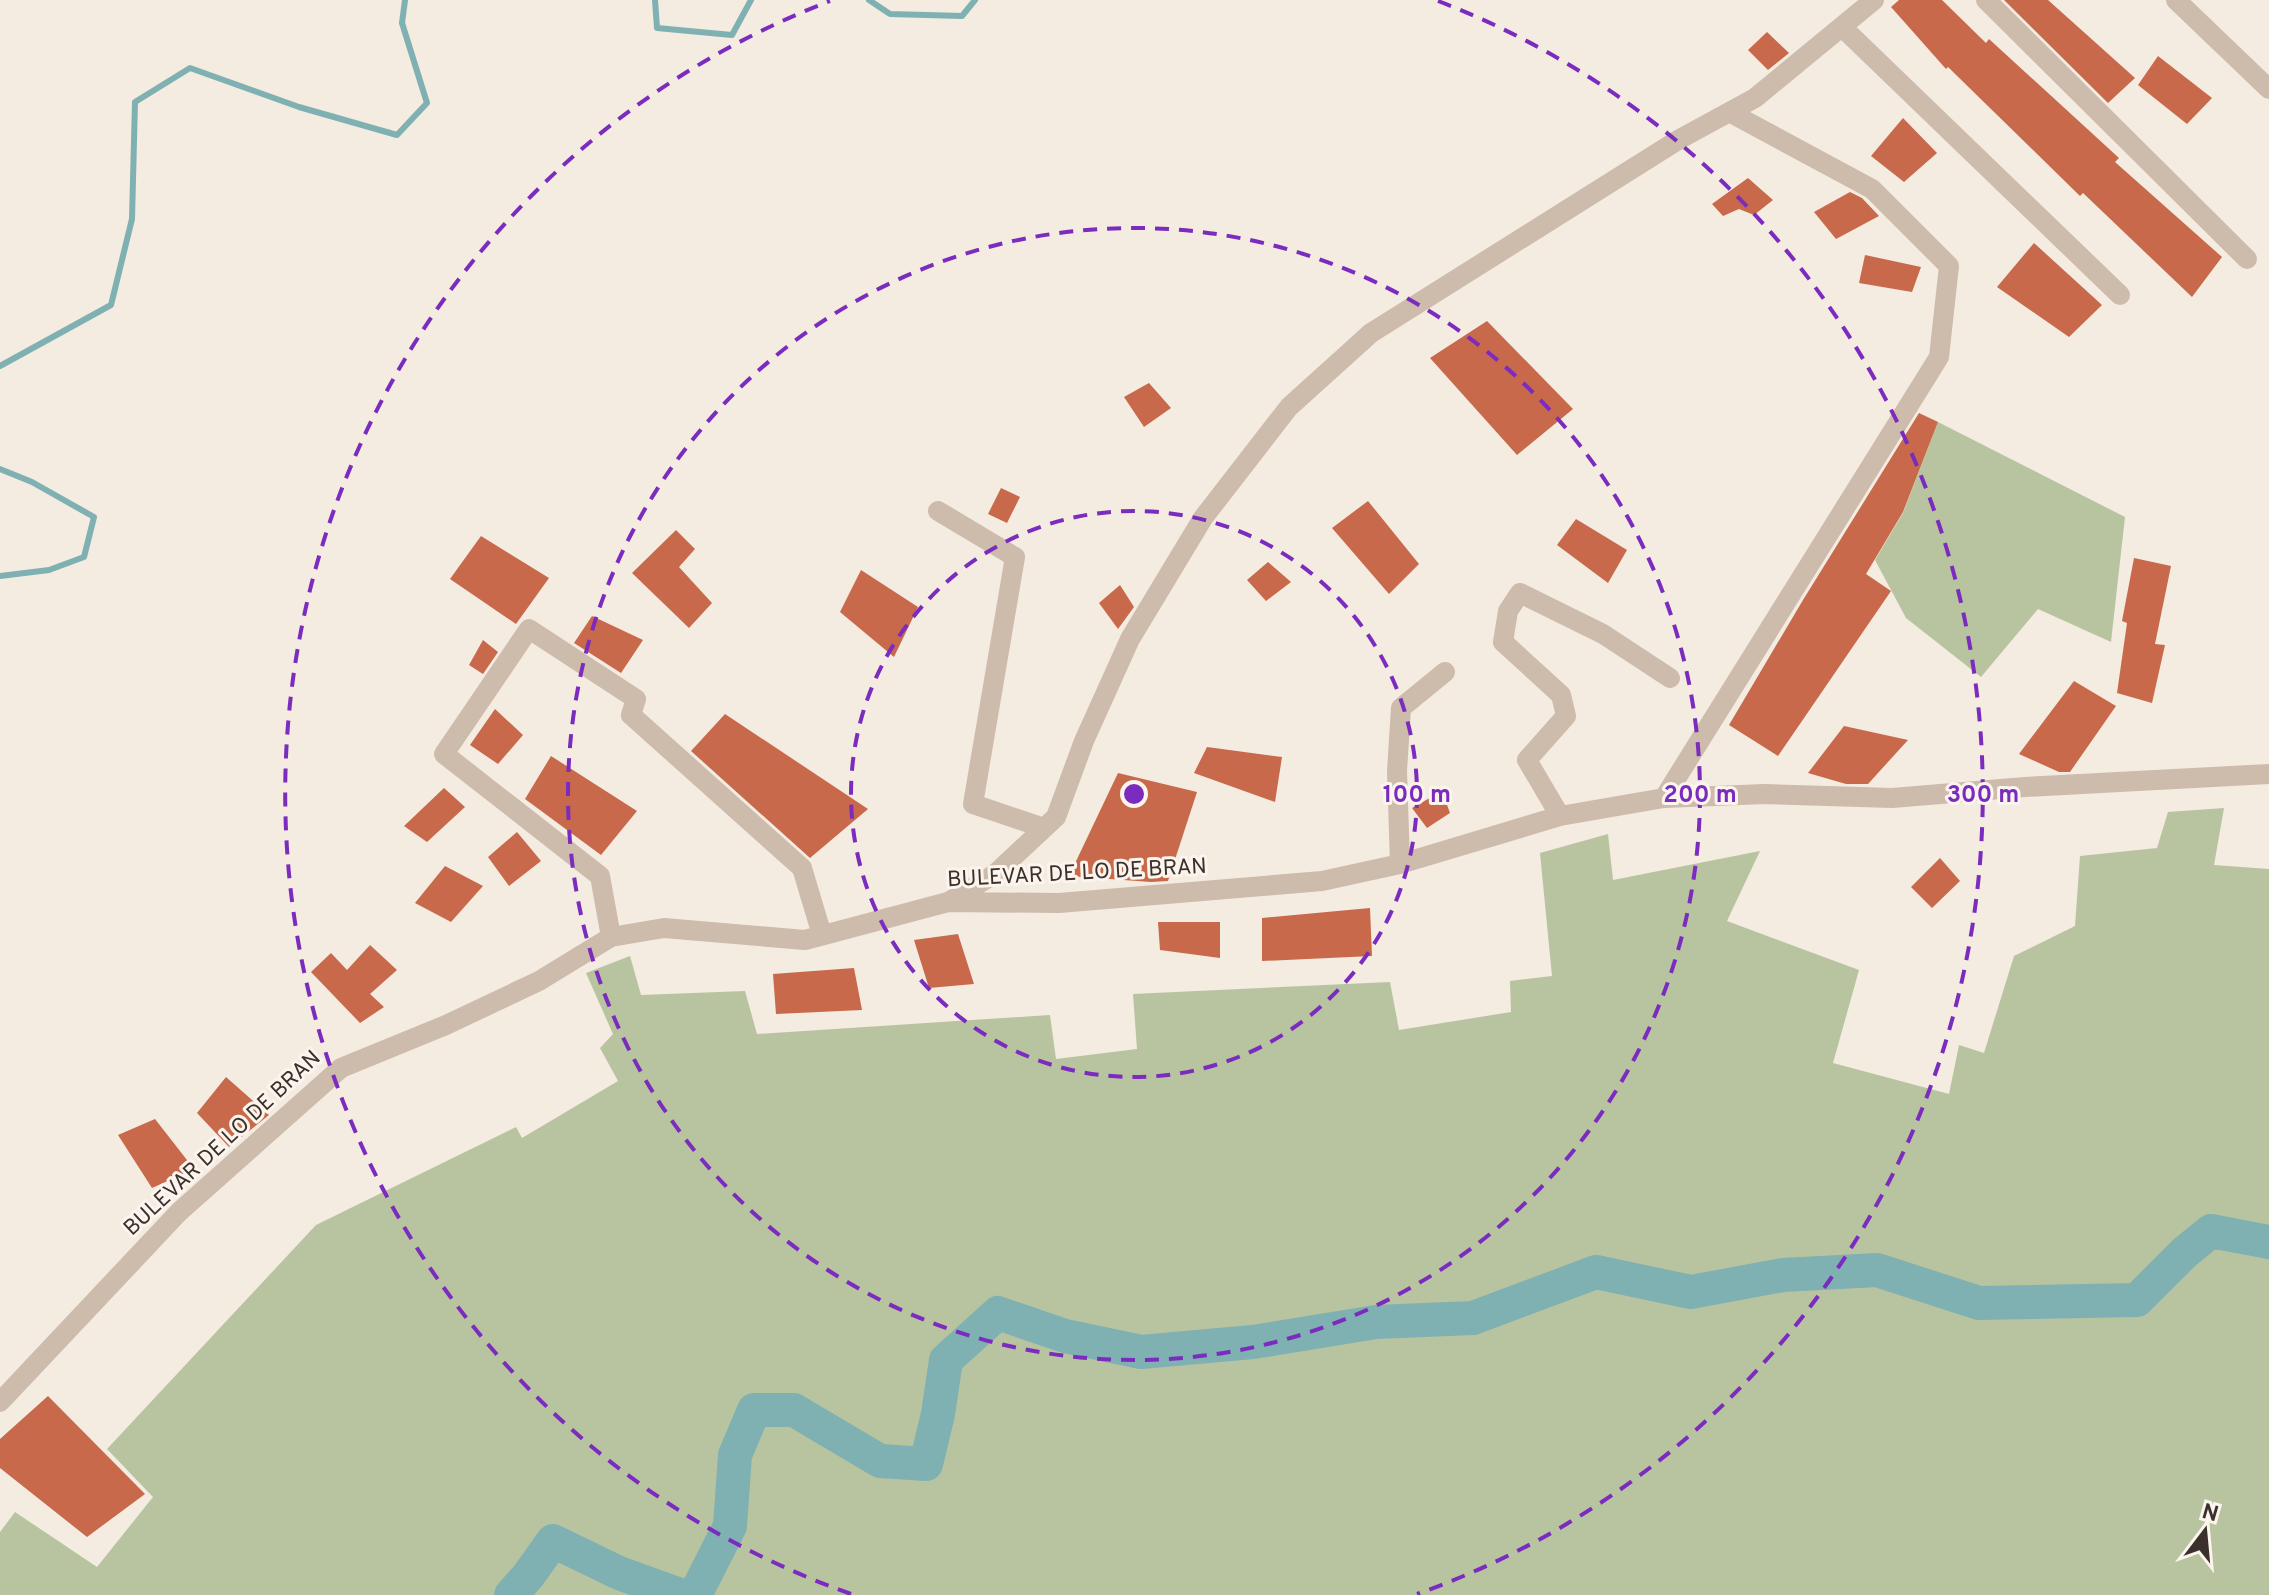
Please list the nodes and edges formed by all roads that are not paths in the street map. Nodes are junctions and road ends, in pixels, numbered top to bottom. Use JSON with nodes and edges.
{"nodes":[{"id":1,"x":1874,"y":0,"type":"edge"},
{"id":2,"x":1986,"y":0,"type":"edge"},
{"id":3,"x":2176,"y":0,"type":"edge"},
{"id":4,"x":1842,"y":27,"type":"junction"},
{"id":5,"x":2269,"y":89,"type":"edge"},
{"id":6,"x":1729,"y":112,"type":"junction"},
{"id":7,"x":2247,"y":259,"type":"dead end"},
{"id":8,"x":2120,"y":295,"type":"dead end"},
{"id":9,"x":938,"y":511,"type":"dead end"},
{"id":10,"x":1445,"y":672,"type":"dead end"},
{"id":11,"x":1670,"y":678,"type":"dead end"},
{"id":12,"x":2269,"y":774,"type":"edge"},
{"id":13,"x":1664,"y":798,"type":"junction"},
{"id":14,"x":1560,"y":816,"type":"junction"},
{"id":15,"x":1044,"y":828,"type":"junction"},
{"id":16,"x":1400,"y":864,"type":"junction"},
{"id":17,"x":948,"y":902,"type":"junction"},
{"id":18,"x":822,"y":935,"type":"junction"},
{"id":19,"x":611,"y":937,"type":"junction"},
{"id":20,"x":0,"y":1402,"type":"edge"}],
"edges":[{"from":1,"to":4,"type":"street"},
{"from":2,"to":7,"type":"street"},
{"from":3,"to":5,"type":"street"},
{"from":4,"to":6,"type":"street"},
{"from":4,"to":8,"type":"street"},
{"from":6,"to":13,"type":"street"},
{"from":6,"to":15,"type":"street"},
{"from":9,"to":15,"type":"street"},
{"from":10,"to":16,"type":"street"},
{"from":11,"to":14,"type":"street"},
{"from":12,"to":13,"type":"street","name":"BULEVAR DE LO DE BRAN"},
{"from":13,"to":14,"type":"street","name":"BULEVAR DE LO DE BRAN"},
{"from":14,"to":16,"type":"street","name":"BULEVAR DE LO DE BRAN"},
{"from":15,"to":17,"type":"street"},
{"from":16,"to":17,"type":"street","name":"BULEVAR DE LO DE BRAN"},
{"from":17,"to":18,"type":"street","name":"BULEVAR DE LO DE BRAN"},
{"from":18,"to":19,"type":"street","name":"BULEVAR DE LO DE BRAN"},
{"from":18,"to":19,"type":"street"},
{"from":19,"to":20,"type":"street","name":"BULEVAR DE LO DE BRAN"}]}
